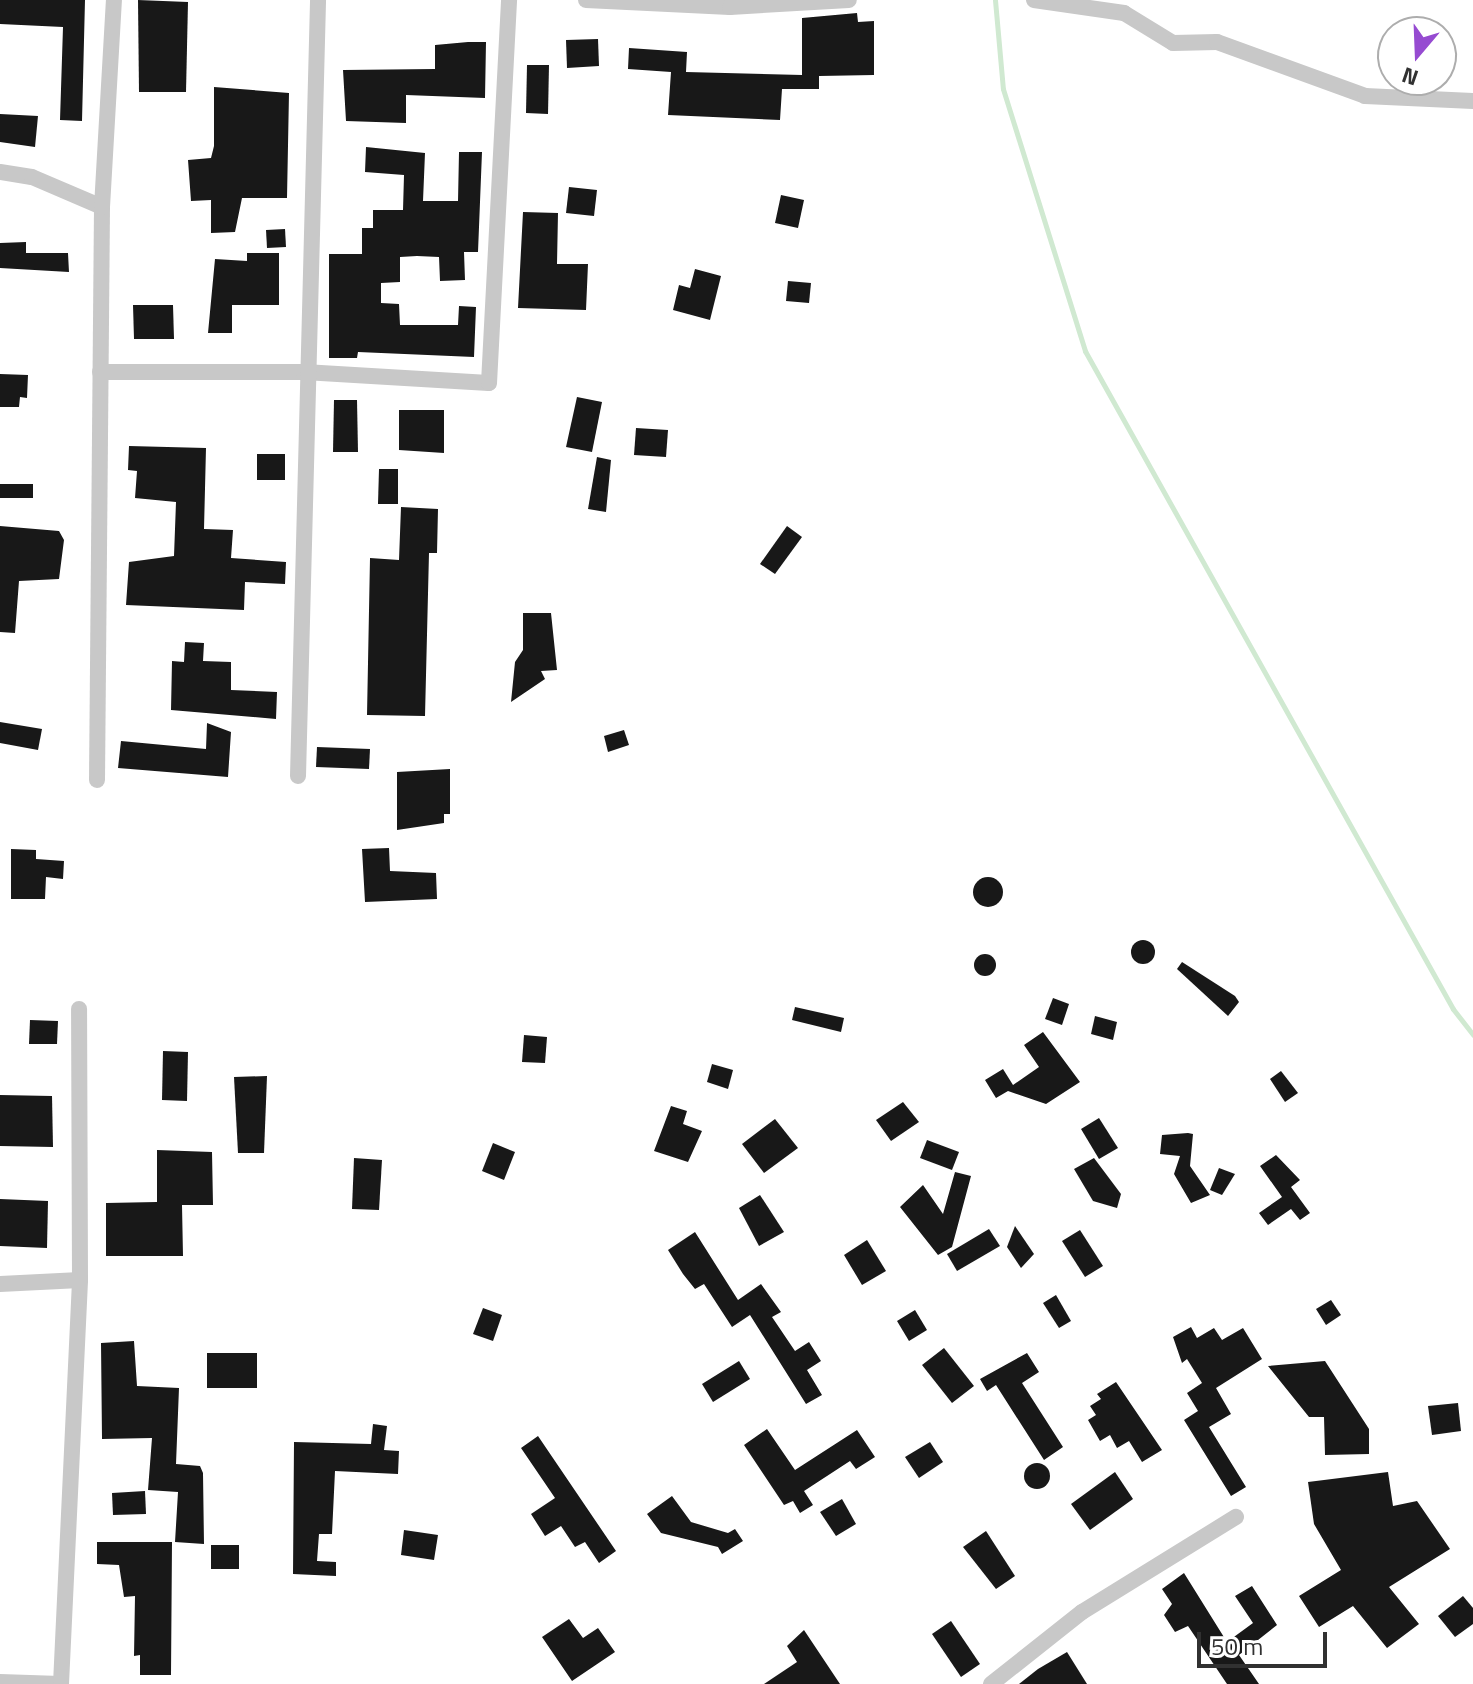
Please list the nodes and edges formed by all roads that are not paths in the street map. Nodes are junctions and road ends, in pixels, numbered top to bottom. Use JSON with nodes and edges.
{"nodes":[{"id":1,"x":114,"y":0,"type":"edge"},
{"id":2,"x":318,"y":0,"type":"edge"},
{"id":3,"x":509,"y":0,"type":"edge"},
{"id":4,"x":586,"y":0,"type":"edge"},
{"id":5,"x":849,"y":0,"type":"edge"},
{"id":6,"x":1034,"y":0,"type":"edge"},
{"id":7,"x":1473,"y":101,"type":"edge"},
{"id":8,"x":0,"y":172,"type":"edge"},
{"id":9,"x":102,"y":207,"type":"junction"},
{"id":10,"x":100,"y":372,"type":"junction"},
{"id":11,"x":304,"y":372,"type":"junction"},
{"id":12,"x":298,"y":776,"type":"dead end"},
{"id":13,"x":97,"y":780,"type":"dead end"},
{"id":14,"x":79,"y":1009,"type":"dead end"},
{"id":15,"x":80,"y":1280,"type":"junction"},
{"id":16,"x":0,"y":1284,"type":"edge"},
{"id":17,"x":1236,"y":1517,"type":"dead end"},
{"id":18,"x":0,"y":1682,"type":"edge"},
{"id":19,"x":60,"y":1684,"type":"edge"},
{"id":20,"x":991,"y":1684,"type":"edge"}],
"edges":[{"from":1,"to":9,"type":"street"},
{"from":2,"to":11,"type":"street"},
{"from":3,"to":11,"type":"street"},
{"from":4,"to":5,"type":"street"},
{"from":6,"to":7,"type":"street"},
{"from":8,"to":9,"type":"street"},
{"from":9,"to":10,"type":"street"},
{"from":10,"to":11,"type":"street"},
{"from":10,"to":13,"type":"street"},
{"from":11,"to":12,"type":"street"},
{"from":14,"to":15,"type":"street"},
{"from":15,"to":16,"type":"street"},
{"from":15,"to":19,"type":"street"},
{"from":17,"to":20,"type":"street"},
{"from":18,"to":19,"type":"street"}]}
